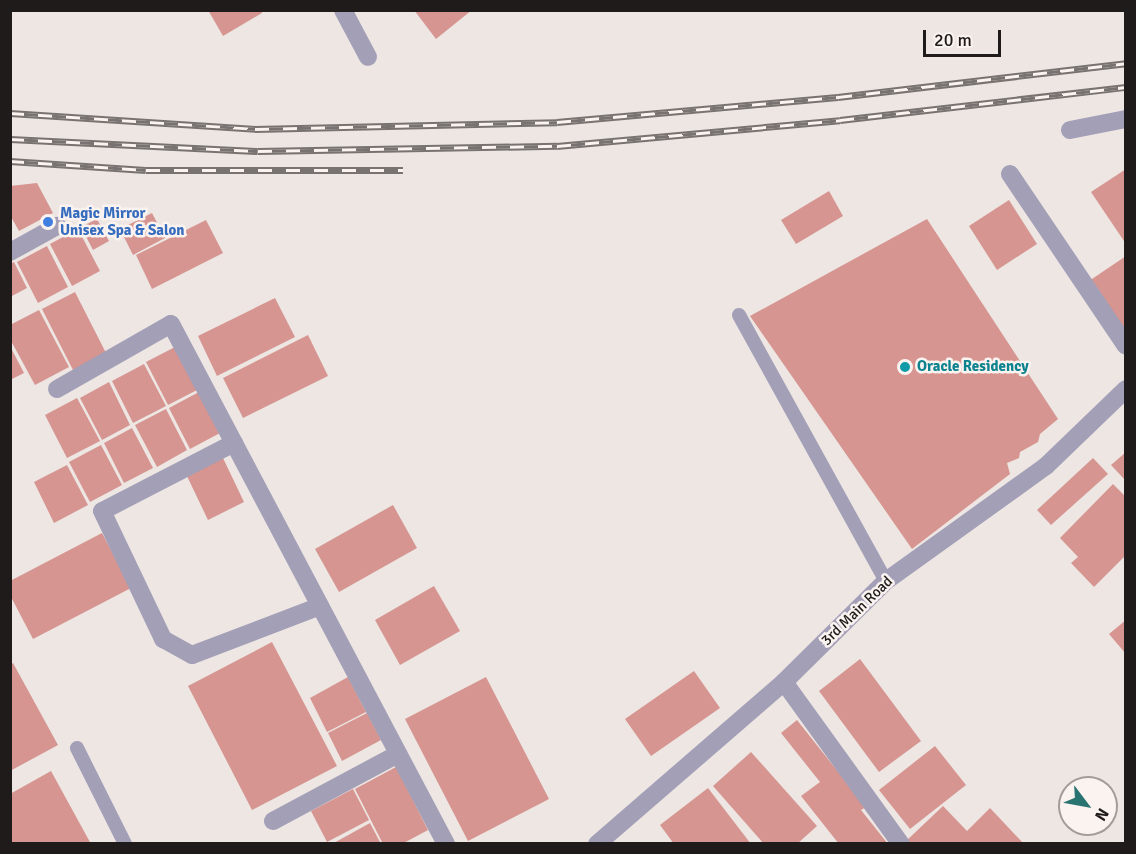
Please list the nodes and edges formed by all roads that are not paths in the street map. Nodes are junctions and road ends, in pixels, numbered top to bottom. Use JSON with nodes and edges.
{"nodes":[{"id":1,"x":343,"y":10,"type":"edge"},
{"id":2,"x":368,"y":57,"type":"dead end"},
{"id":3,"x":1125,"y":119,"type":"edge"},
{"id":4,"x":1070,"y":130,"type":"dead end"},
{"id":5,"x":1010,"y":174,"type":"dead end"},
{"id":6,"x":57,"y":226,"type":"dead end"},
{"id":7,"x":10,"y":252,"type":"edge"},
{"id":8,"x":739,"y":315,"type":"dead end"},
{"id":9,"x":1125,"y":346,"type":"edge"},
{"id":10,"x":1125,"y":389,"type":"edge"},
{"id":11,"x":57,"y":390,"type":"dead end"},
{"id":12,"x":234,"y":443,"type":"junction"},
{"id":13,"x":886,"y":581,"type":"junction"},
{"id":14,"x":320,"y":606,"type":"junction"},
{"id":15,"x":784,"y":682,"type":"junction"},
{"id":16,"x":77,"y":748,"type":"dead end"},
{"id":17,"x":398,"y":754,"type":"junction"},
{"id":18,"x":273,"y":821,"type":"dead end"},
{"id":19,"x":125,"y":843,"type":"edge"},
{"id":20,"x":446,"y":843,"type":"edge"},
{"id":21,"x":597,"y":843,"type":"edge"},
{"id":22,"x":901,"y":843,"type":"edge"}],
"edges":[{"from":1,"to":2,"type":"street"},
{"from":3,"to":4,"type":"street"},
{"from":5,"to":9,"type":"street"},
{"from":6,"to":7,"type":"street"},
{"from":8,"to":13,"type":"lane"},
{"from":10,"to":13,"type":"street","name":"3rd Main Road"},
{"from":11,"to":12,"type":"street"},
{"from":12,"to":14,"type":"street"},
{"from":12,"to":14,"type":"street"},
{"from":13,"to":15,"type":"street","name":"3rd Main Road"},
{"from":14,"to":17,"type":"street"},
{"from":15,"to":21,"type":"street","name":"3rd Main Road"},
{"from":15,"to":22,"type":"street"},
{"from":16,"to":19,"type":"lane"},
{"from":17,"to":18,"type":"street"},
{"from":17,"to":20,"type":"street"}]}
